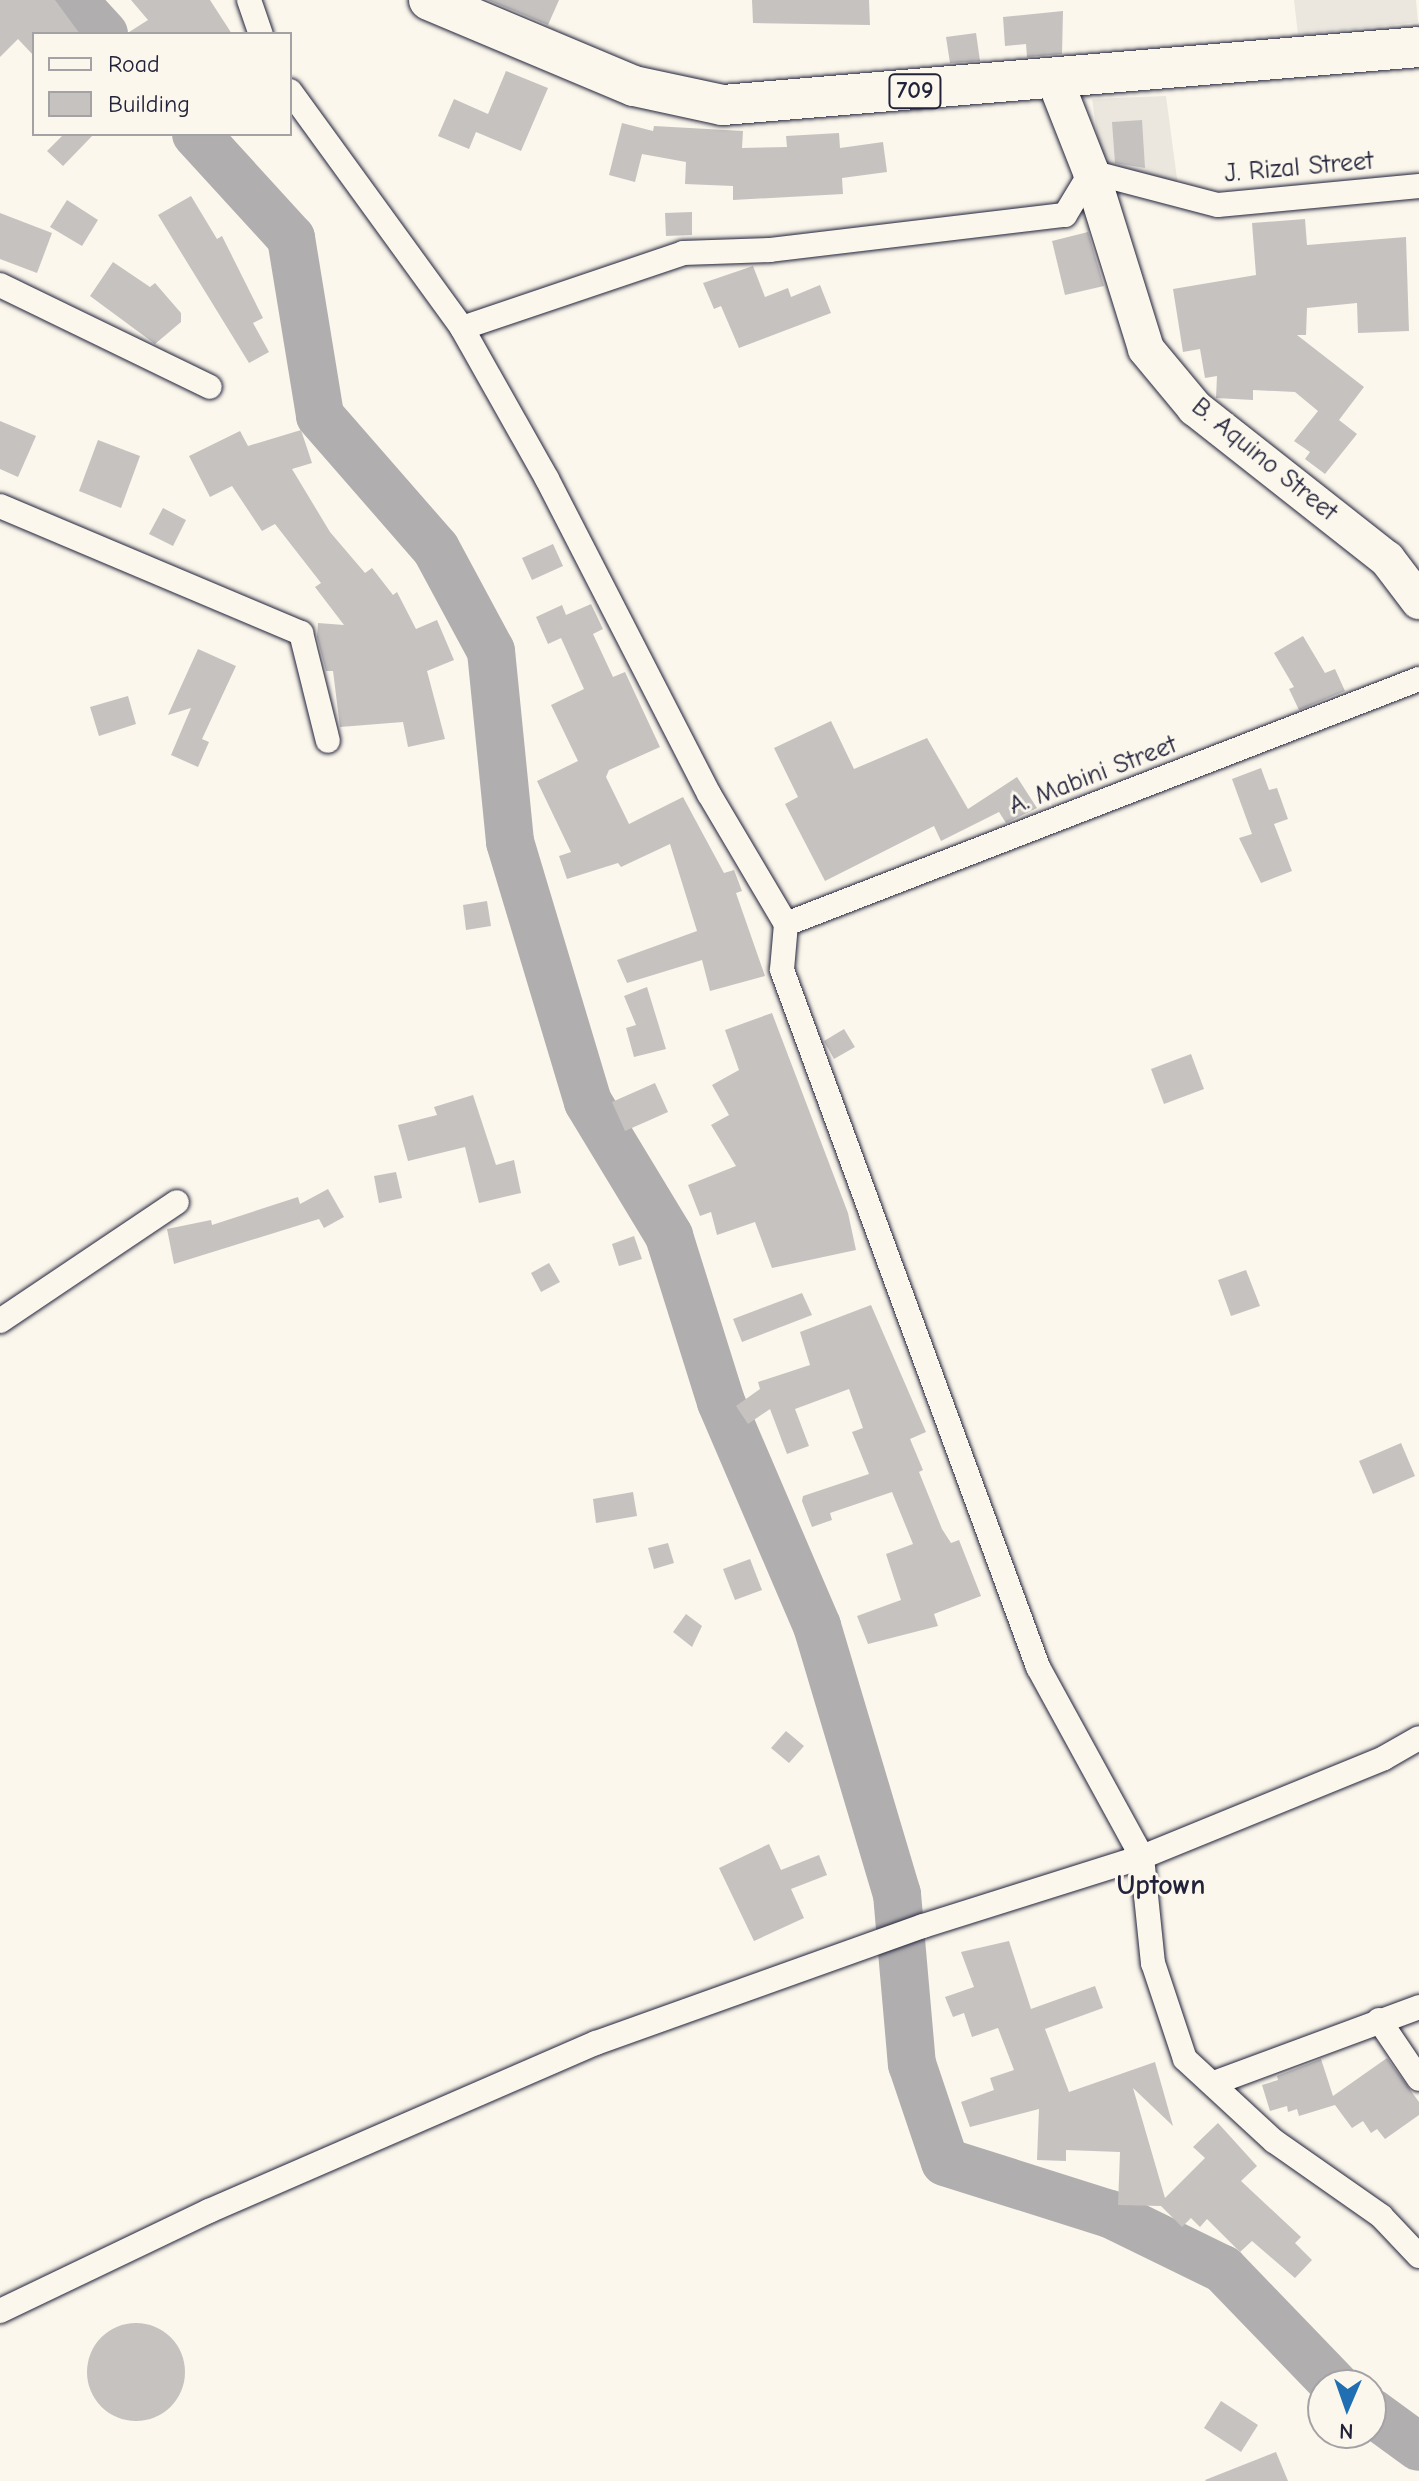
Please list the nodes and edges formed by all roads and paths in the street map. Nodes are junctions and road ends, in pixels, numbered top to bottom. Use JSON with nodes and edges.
{"nodes":[{"id":1,"x":249,"y":0,"type":"edge"},
{"id":2,"x":429,"y":0,"type":"edge"},
{"id":3,"x":260,"y":32,"type":"edge"},
{"id":4,"x":1419,"y":47,"type":"edge"},
{"id":5,"x":1054,"y":78,"type":"junction"},
{"id":6,"x":292,"y":94,"type":"edge"},
{"id":7,"x":1091,"y":172,"type":"junction"},
{"id":8,"x":1419,"y":186,"type":"edge"},
{"id":9,"x":0,"y":285,"type":"edge"},
{"id":10,"x":462,"y":328,"type":"junction"},
{"id":11,"x":210,"y":387,"type":"dead end"},
{"id":12,"x":0,"y":506,"type":"edge"},
{"id":13,"x":1419,"y":601,"type":"edge"},
{"id":14,"x":1419,"y":679,"type":"edge"},
{"id":15,"x":328,"y":741,"type":"dead end"},
{"id":16,"x":786,"y":924,"type":"junction"},
{"id":17,"x":177,"y":1202,"type":"dead end"},
{"id":18,"x":0,"y":1321,"type":"edge"},
{"id":19,"x":1419,"y":1738,"type":"edge"},
{"id":20,"x":1142,"y":1857,"type":"junction"},
{"id":21,"x":1419,"y":2007,"type":"edge"},
{"id":22,"x":1379,"y":2020,"type":"junction"},
{"id":23,"x":1419,"y":2079,"type":"edge"},
{"id":24,"x":1214,"y":2083,"type":"junction"},
{"id":25,"x":1419,"y":2256,"type":"edge"},
{"id":26,"x":0,"y":2311,"type":"edge"}],
"edges":[{"from":1,"to":3,"type":"street"},
{"from":2,"to":5,"type":"main road","number":"709"},
{"from":4,"to":5,"type":"main road","number":"709"},
{"from":5,"to":7,"type":"street","name":"B. Aquino Street"},
{"from":6,"to":10,"type":"street"},
{"from":7,"to":8,"type":"street","name":"J. Rizal Street"},
{"from":7,"to":10,"type":"street"},
{"from":7,"to":13,"type":"street","name":"B. Aquino Street"},
{"from":9,"to":11,"type":"street"},
{"from":10,"to":16,"type":"street"},
{"from":12,"to":15,"type":"street"},
{"from":14,"to":16,"type":"street","name":"A. Mabini Street"},
{"from":16,"to":20,"type":"street"},
{"from":17,"to":18,"type":"street"},
{"from":19,"to":20,"type":"street"},
{"from":20,"to":24,"type":"street"},
{"from":20,"to":26,"type":"street"},
{"from":21,"to":22,"type":"street"},
{"from":22,"to":23,"type":"street"},
{"from":22,"to":24,"type":"street"},
{"from":24,"to":25,"type":"street"}]}
